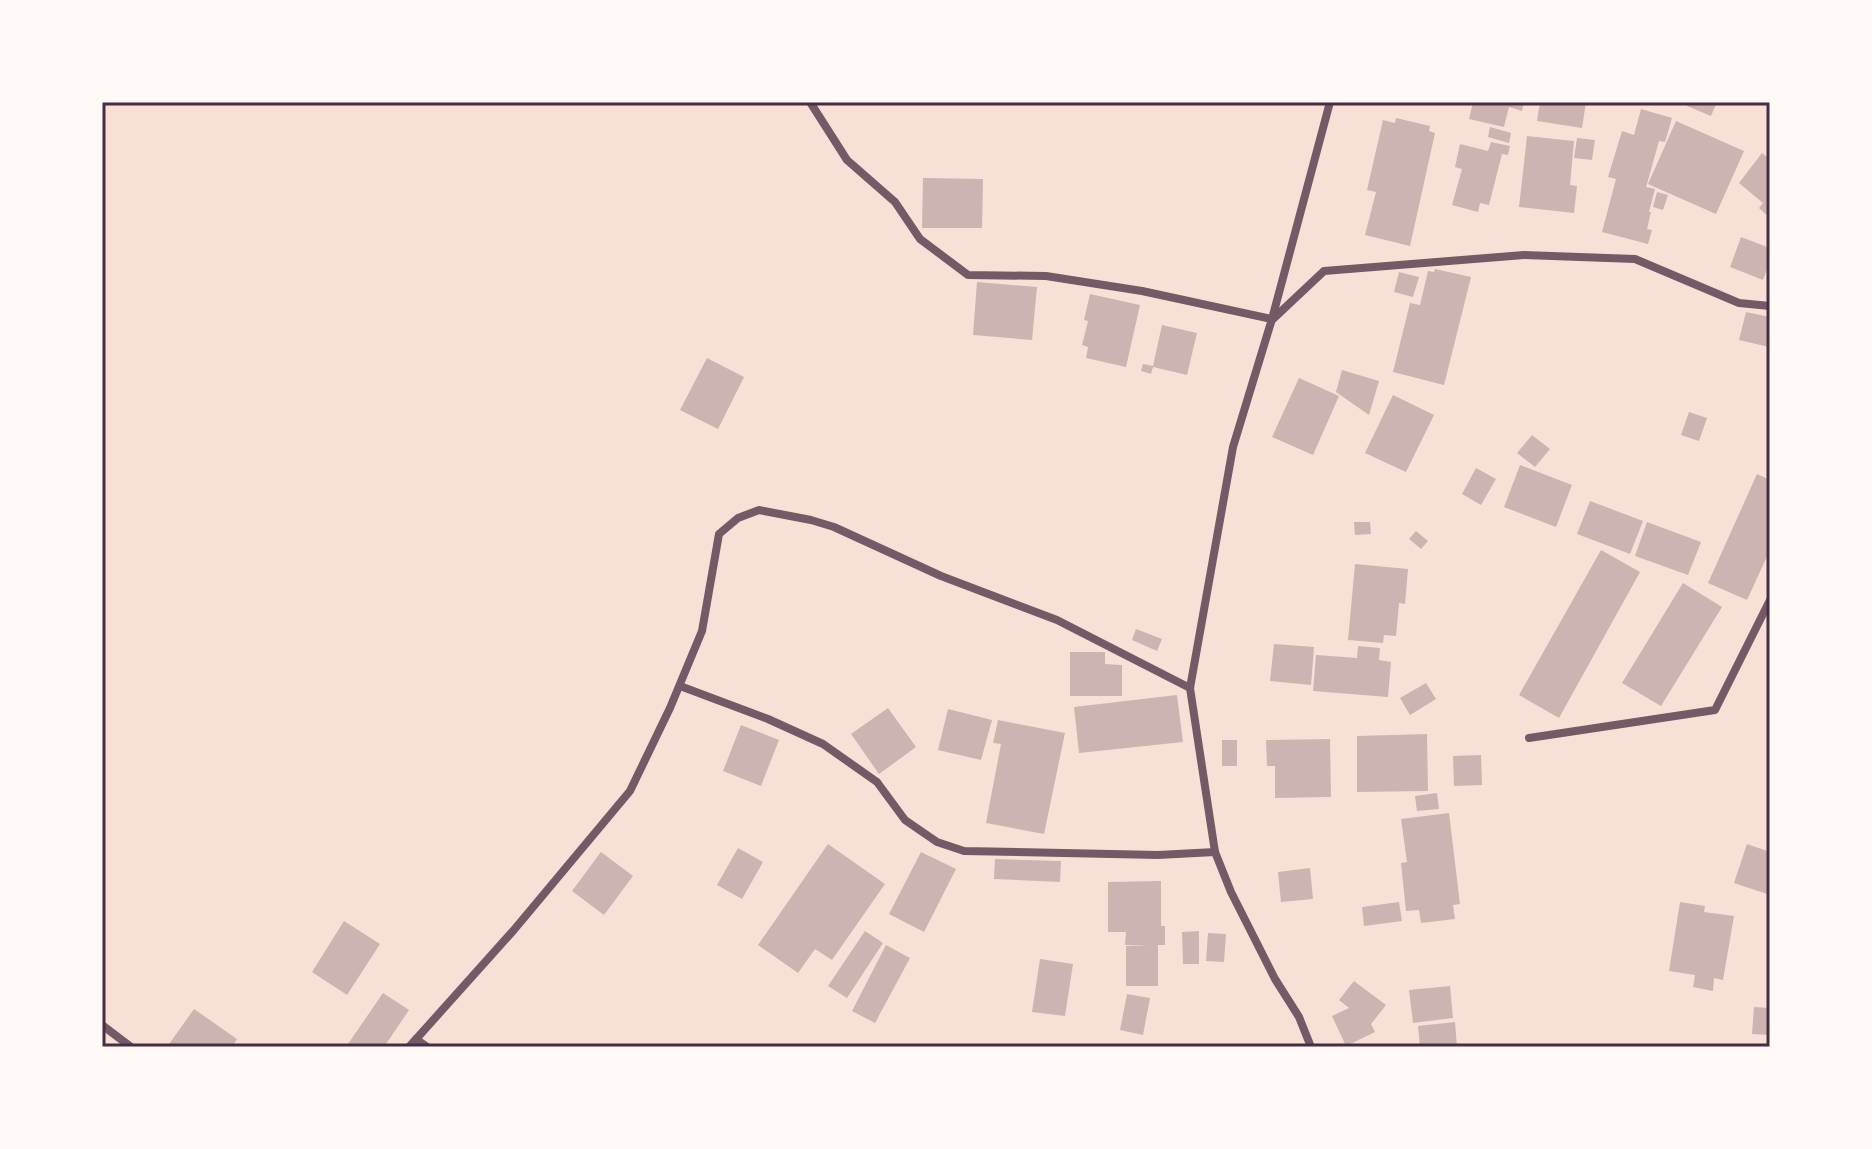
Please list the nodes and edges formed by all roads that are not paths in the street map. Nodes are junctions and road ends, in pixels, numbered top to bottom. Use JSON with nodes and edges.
{"nodes":[{"id":1,"x":810,"y":102,"type":"edge"},
{"id":2,"x":1330,"y":102,"type":"edge"},
{"id":3,"x":1770,"y":306,"type":"edge"},
{"id":4,"x":1272,"y":319,"type":"junction"},
{"id":5,"x":1770,"y":600,"type":"edge"},
{"id":6,"x":680,"y":686,"type":"junction"},
{"id":7,"x":1190,"y":688,"type":"junction"},
{"id":8,"x":1529,"y":738,"type":"dead end"},
{"id":9,"x":1215,"y":852,"type":"junction"},
{"id":10,"x":102,"y":1025,"type":"edge"},
{"id":11,"x":416,"y":1039,"type":"junction"},
{"id":12,"x":131,"y":1047,"type":"edge"},
{"id":13,"x":409,"y":1047,"type":"edge"},
{"id":14,"x":427,"y":1047,"type":"edge"},
{"id":15,"x":1311,"y":1047,"type":"edge"}],
"edges":[{"from":1,"to":4,"type":"street"},
{"from":2,"to":4,"type":"street"},
{"from":3,"to":4,"type":"street"},
{"from":4,"to":7,"type":"street"},
{"from":5,"to":8,"type":"street"},
{"from":6,"to":7,"type":"street"},
{"from":6,"to":9,"type":"street"},
{"from":6,"to":11,"type":"street"},
{"from":7,"to":9,"type":"street"},
{"from":9,"to":15,"type":"street"},
{"from":10,"to":12,"type":"street"},
{"from":11,"to":13,"type":"street"},
{"from":11,"to":14,"type":"street"}]}
